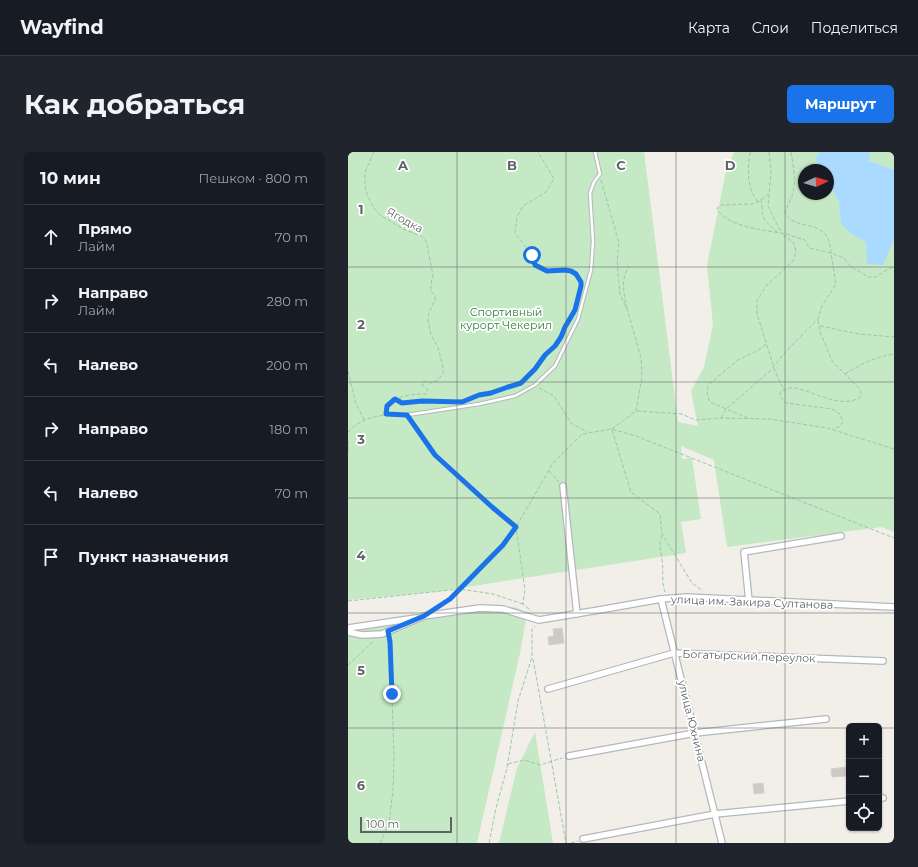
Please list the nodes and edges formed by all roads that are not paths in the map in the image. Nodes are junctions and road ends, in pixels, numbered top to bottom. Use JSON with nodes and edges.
{"nodes":[{"id":1,"x":596,"y":152,"type":"edge"},
{"id":2,"x":407,"y":415,"type":"road end"},
{"id":3,"x":563,"y":486,"type":"road end"},
{"id":4,"x":841,"y":536,"type":"dead end"},
{"id":5,"x":661,"y":599,"type":"junction"},
{"id":6,"x":749,"y":601,"type":"junction"},
{"id":7,"x":894,"y":607,"type":"edge"},
{"id":8,"x":577,"y":614,"type":"junction"},
{"id":9,"x":424,"y":616,"type":"junction"},
{"id":10,"x":348,"y":628,"type":"edge"},
{"id":11,"x":348,"y":632,"type":"edge"},
{"id":12,"x":674,"y":653,"type":"junction"},
{"id":13,"x":882,"y":661,"type":"dead end"},
{"id":14,"x":548,"y":689,"type":"dead end"},
{"id":15,"x":826,"y":720,"type":"dead end"},
{"id":16,"x":695,"y":733,"type":"junction"},
{"id":17,"x":569,"y":756,"type":"road end"},
{"id":18,"x":846,"y":801,"type":"edge"},
{"id":19,"x":714,"y":814,"type":"junction"},
{"id":20,"x":583,"y":839,"type":"dead end"},
{"id":21,"x":722,"y":843,"type":"edge"}],
"edges":[{"from":1,"to":2,"type":"lane"},
{"from":3,"to":8,"type":"street"},
{"from":4,"to":6,"type":"street"},
{"from":5,"to":6,"type":"street","name":"улица им. Закира Султанова"},
{"from":5,"to":8,"type":"street","name":"улица им. Закира Султанова"},
{"from":5,"to":12,"type":"street","name":"улица Юхнина"},
{"from":6,"to":7,"type":"street","name":"улица им. Закира Султанова"},
{"from":8,"to":9,"type":"street","name":"улица им. Закира Султанова"},
{"from":9,"to":10,"type":"street"},
{"from":9,"to":11,"type":"street"},
{"from":12,"to":13,"type":"street","name":"Богатырский переулок"},
{"from":12,"to":14,"type":"street","name":"Богатырский переулок"},
{"from":12,"to":16,"type":"street","name":"улица Юхнина"},
{"from":15,"to":16,"type":"street"},
{"from":16,"to":17,"type":"street"},
{"from":16,"to":19,"type":"street","name":"улица Юхнина"},
{"from":18,"to":19,"type":"street"},
{"from":19,"to":20,"type":"street"},
{"from":19,"to":21,"type":"street","name":"улица Юхнина"}]}
